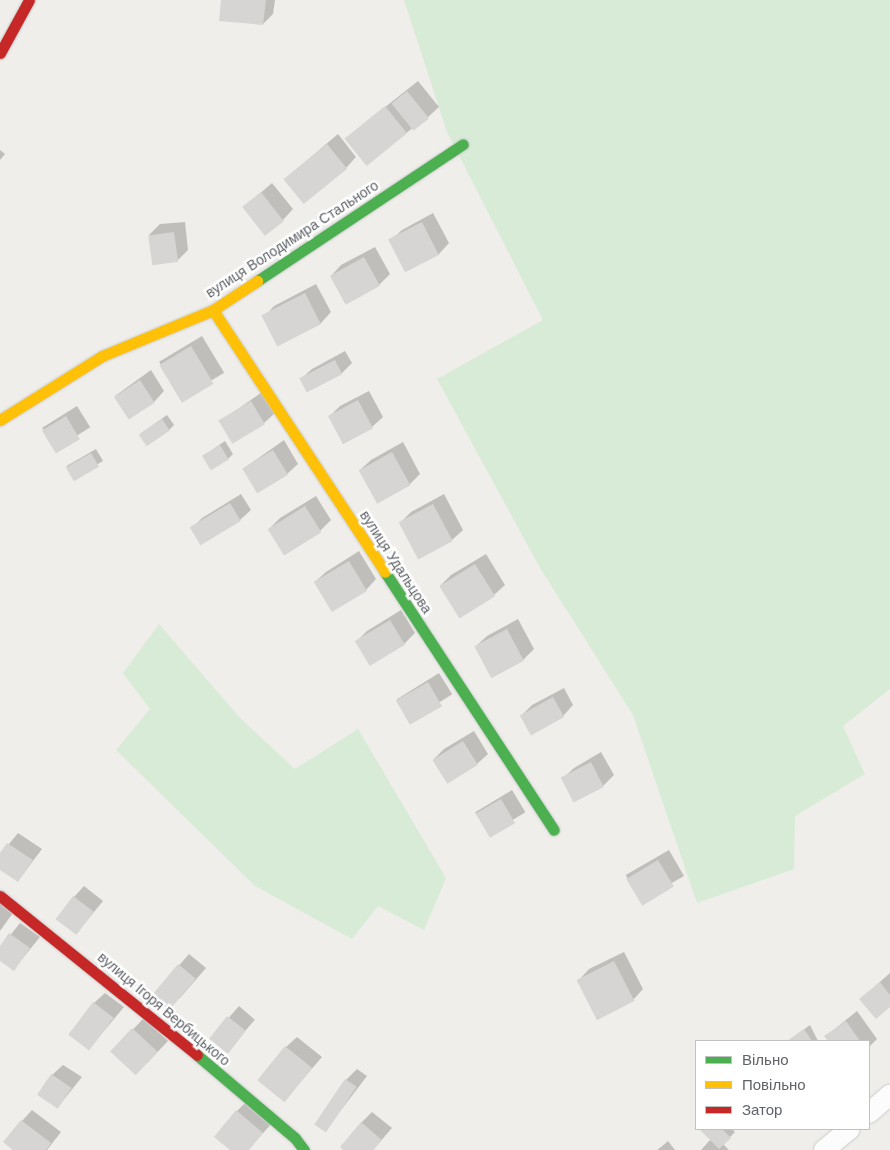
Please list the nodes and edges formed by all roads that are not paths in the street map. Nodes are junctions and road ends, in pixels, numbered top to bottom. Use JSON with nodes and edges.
{"nodes":[{"id":1,"x":29,"y":0,"type":"edge"},
{"id":2,"x":0,"y":53,"type":"edge"},
{"id":3,"x":463,"y":144,"type":"dead end"},
{"id":4,"x":213,"y":310,"type":"junction"},
{"id":5,"x":0,"y":420,"type":"edge"},
{"id":6,"x":554,"y":830,"type":"dead end"},
{"id":7,"x":0,"y":896,"type":"edge"},
{"id":8,"x":890,"y":1095,"type":"edge"},
{"id":9,"x":870,"y":1112,"type":"edge"},
{"id":10,"x":849,"y":1130,"type":"edge"},
{"id":11,"x":304,"y":1150,"type":"edge"},
{"id":12,"x":824,"y":1150,"type":"edge"}],
"edges":[{"from":1,"to":2,"type":"street"},
{"from":3,"to":4,"type":"street","name":"вулиця Володимира Стального"},
{"from":4,"to":5,"type":"street","name":"вулиця Володимира Стального"},
{"from":4,"to":6,"type":"street","name":"вулиця Удальцова"},
{"from":7,"to":11,"type":"street","name":"вулиця Ігоря Вербицького"},
{"from":8,"to":9,"type":"street"},
{"from":10,"to":12,"type":"street"}]}
